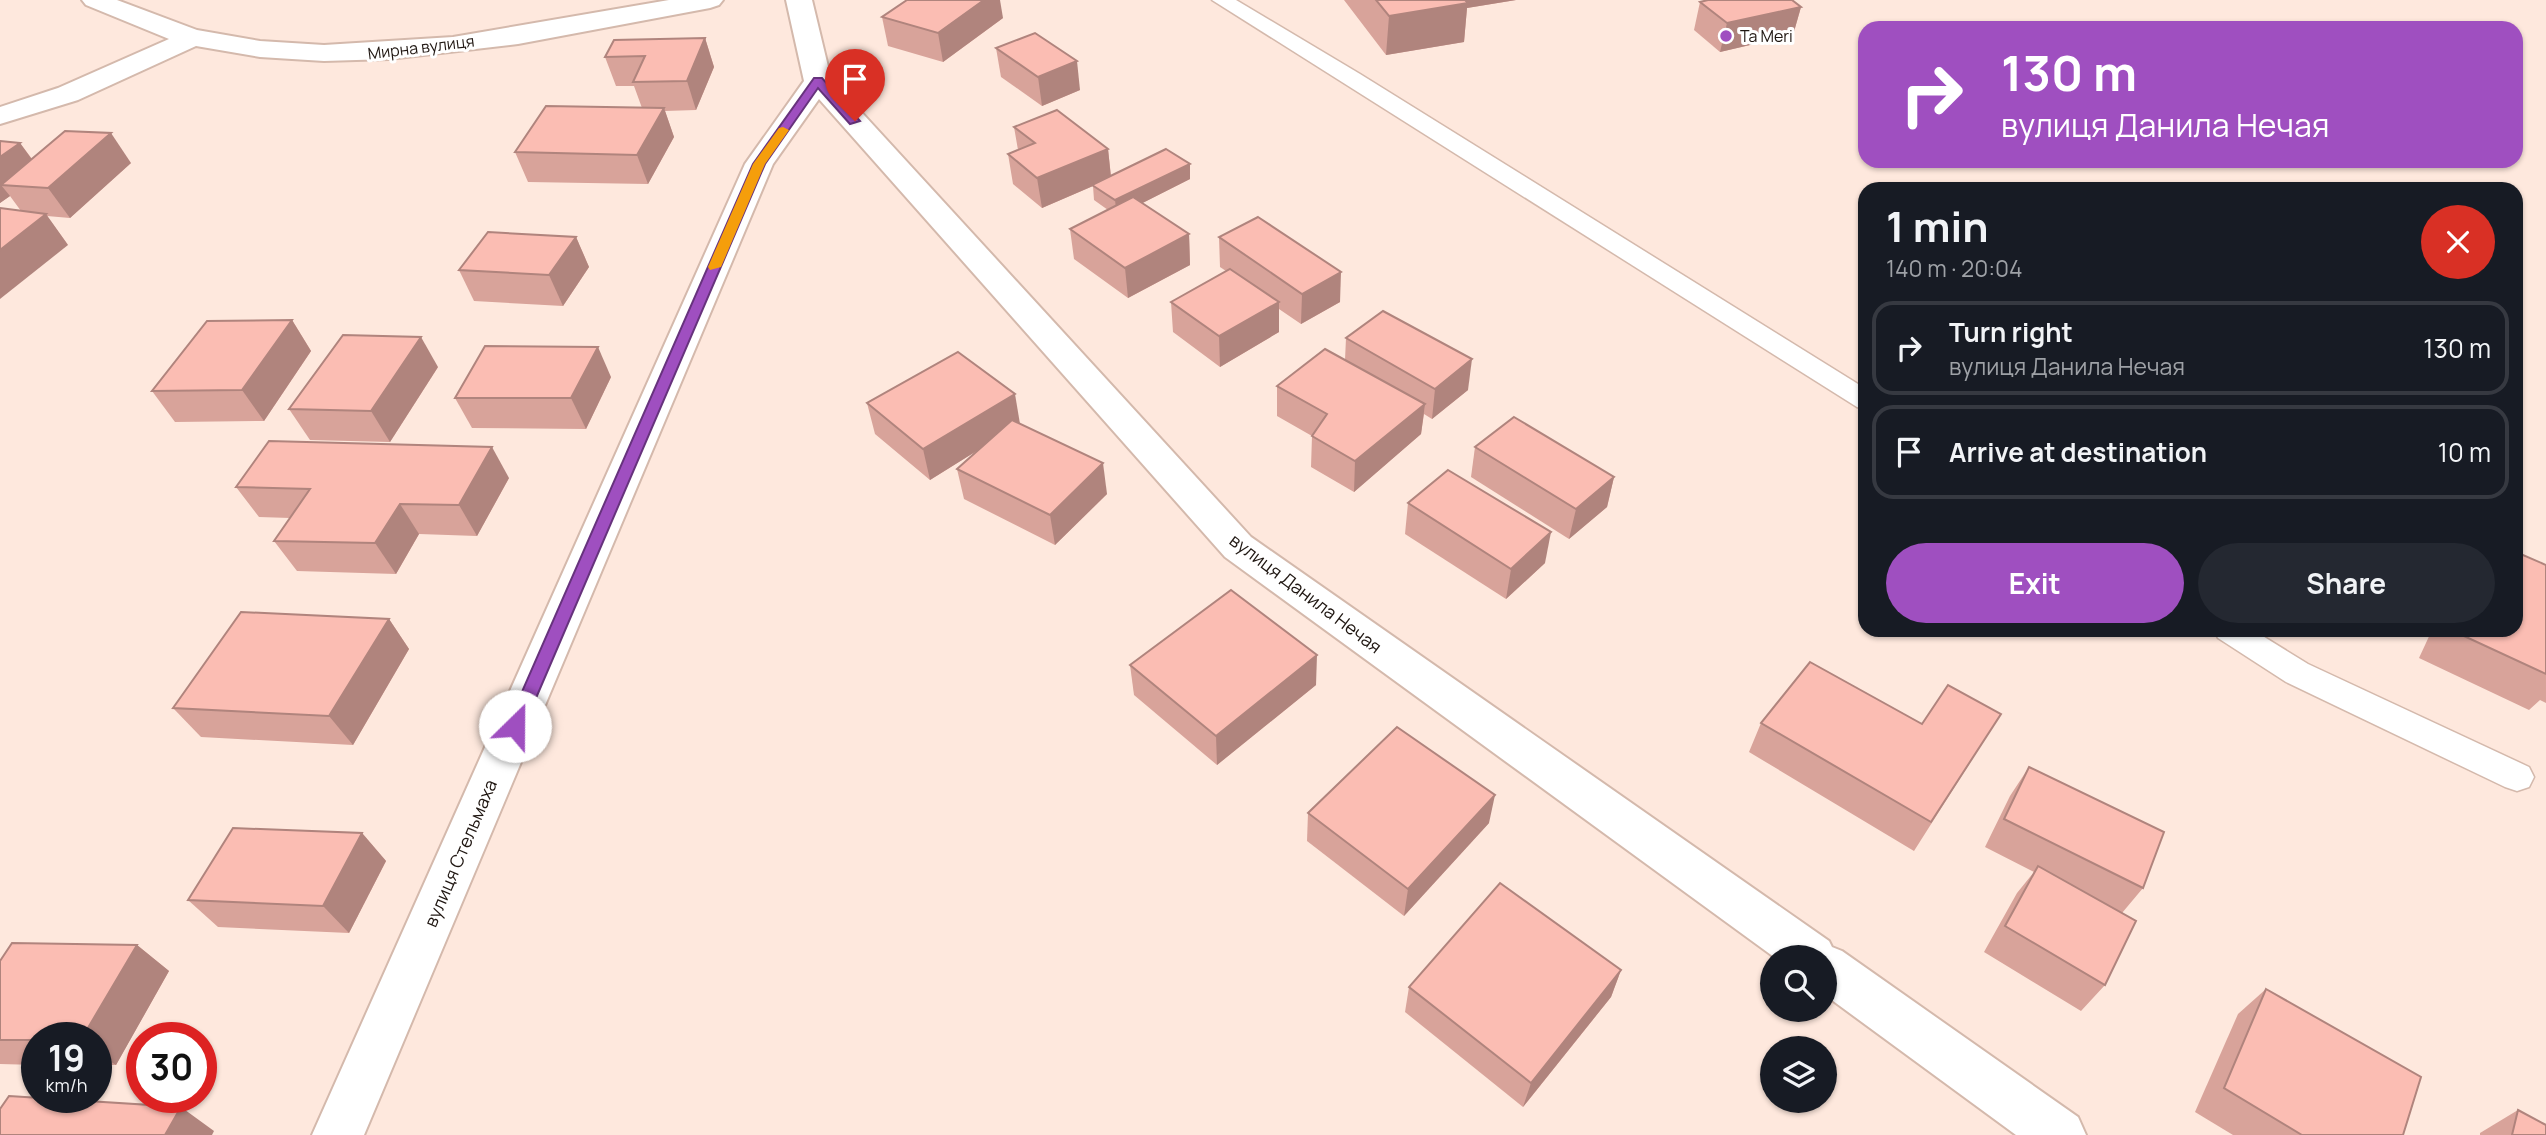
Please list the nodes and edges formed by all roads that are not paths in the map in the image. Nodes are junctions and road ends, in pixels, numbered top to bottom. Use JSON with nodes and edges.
{"nodes":[{"id":1,"x":95,"y":0,"type":"edge"},
{"id":2,"x":710,"y":0,"type":"edge"},
{"id":3,"x":799,"y":0,"type":"edge"},
{"id":4,"x":1222,"y":0,"type":"edge"},
{"id":5,"x":667,"y":4,"type":"edge"},
{"id":6,"x":192,"y":38,"type":"junction"},
{"id":7,"x":818,"y":81,"type":"junction"},
{"id":8,"x":0,"y":116,"type":"edge"},
{"id":9,"x":1858,"y":396,"type":"edge"},
{"id":10,"x":2240,"y":637,"type":"edge"},
{"id":11,"x":2517,"y":777,"type":"dead end"},
{"id":12,"x":1795,"y":945,"type":"edge"},
{"id":13,"x":1837,"y":976,"type":"edge"},
{"id":14,"x":338,"y":1135,"type":"edge"},
{"id":15,"x":2060,"y":1135,"type":"edge"}],
"edges":[{"from":1,"to":6,"type":"street","name":"Мирна вулиця"},
{"from":2,"to":5,"type":"street","name":"Мирна вулиця"},
{"from":3,"to":7,"type":"street","name":"вулиця Данила Нечая"},
{"from":4,"to":9,"type":"lane"},
{"from":5,"to":6,"type":"street","name":"Мирна вулиця"},
{"from":6,"to":8,"type":"street"},
{"from":7,"to":12,"type":"street","name":"вулиця Данила Нечая"},
{"from":7,"to":14,"type":"street","name":"вулиця Стельмаха"},
{"from":10,"to":11,"type":"lane"},
{"from":13,"to":15,"type":"street"}]}
